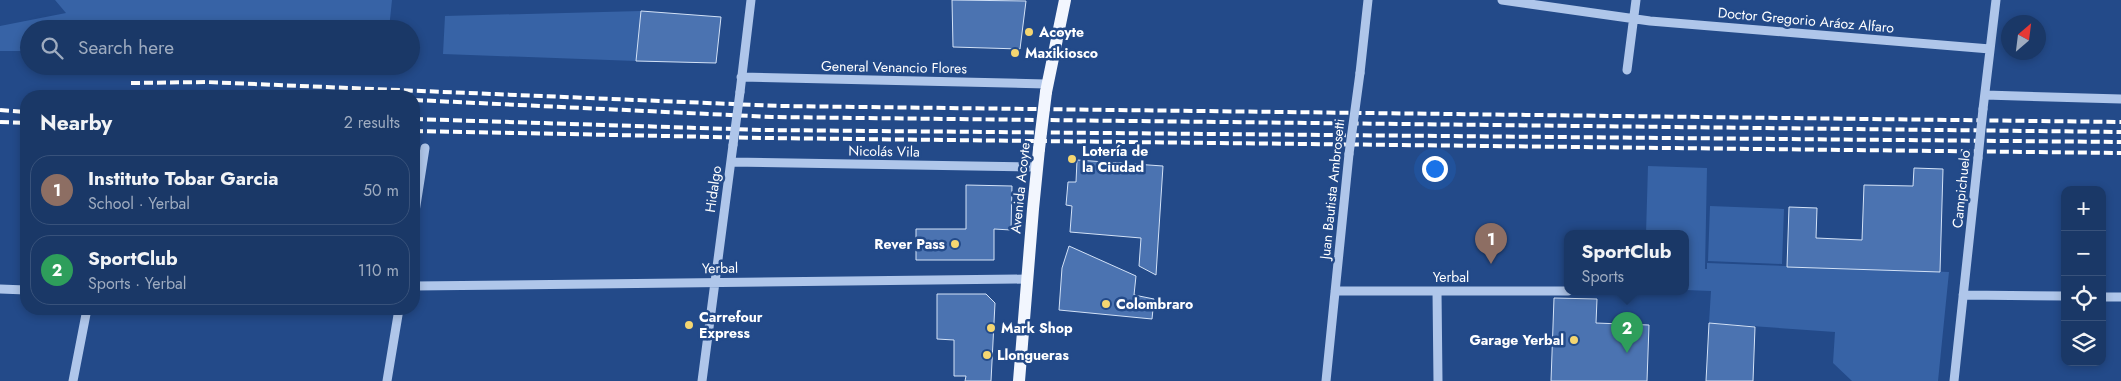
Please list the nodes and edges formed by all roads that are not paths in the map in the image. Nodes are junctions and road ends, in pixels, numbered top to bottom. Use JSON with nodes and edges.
{"nodes":[{"id":1,"x":751,"y":0,"type":"edge"},
{"id":2,"x":1065,"y":0,"type":"edge"},
{"id":3,"x":1368,"y":0,"type":"edge"},
{"id":4,"x":1502,"y":0,"type":"edge"},
{"id":5,"x":1636,"y":0,"type":"edge"},
{"id":6,"x":1996,"y":0,"type":"edge"},
{"id":7,"x":1633,"y":19,"type":"junction"},
{"id":8,"x":1990,"y":49,"type":"junction"},
{"id":9,"x":1627,"y":70,"type":"dead end"},
{"id":10,"x":741,"y":77,"type":"junction"},
{"id":11,"x":1046,"y":88,"type":"junction"},
{"id":12,"x":1985,"y":96,"type":"junction"},
{"id":13,"x":2121,"y":99,"type":"edge"},
{"id":14,"x":424,"y":148,"type":"dead end"},
{"id":15,"x":731,"y":162,"type":"junction"},
{"id":16,"x":1037,"y":167,"type":"junction"},
{"id":17,"x":420,"y":176,"type":"edge"},
{"id":18,"x":1027,"y":279,"type":"junction"},
{"id":19,"x":715,"y":282,"type":"junction"},
{"id":20,"x":420,"y":286,"type":"edge"},
{"id":21,"x":0,"y":289,"type":"edge"},
{"id":22,"x":20,"y":290,"type":"edge"},
{"id":23,"x":1564,"y":290,"type":"edge"},
{"id":24,"x":1335,"y":291,"type":"junction"},
{"id":25,"x":1437,"y":291,"type":"junction"},
{"id":26,"x":1963,"y":295,"type":"junction"},
{"id":27,"x":2061,"y":296,"type":"edge"},
{"id":28,"x":2106,"y":297,"type":"edge"},
{"id":29,"x":2121,"y":297,"type":"edge"},
{"id":30,"x":86,"y":315,"type":"edge"},
{"id":31,"x":398,"y":315,"type":"edge"},
{"id":32,"x":73,"y":381,"type":"edge"},
{"id":33,"x":387,"y":381,"type":"edge"},
{"id":34,"x":702,"y":381,"type":"edge"},
{"id":35,"x":1019,"y":381,"type":"edge"},
{"id":36,"x":1326,"y":381,"type":"edge"},
{"id":37,"x":1438,"y":381,"type":"edge"},
{"id":38,"x":1954,"y":381,"type":"edge"}],
"edges":[{"from":1,"to":10,"type":"street","name":"Hidalgo"},
{"from":2,"to":11,"type":"main road","name":"Avenida Acoyte"},
{"from":3,"to":24,"type":"street","name":"Juan Bautista Ambrosetti","bridge":true},
{"from":4,"to":7,"type":"street","name":"Doctor Gregorio Aráoz Alfaro"},
{"from":5,"to":7,"type":"street"},
{"from":6,"to":8,"type":"street","name":"Campichuelo"},
{"from":7,"to":8,"type":"street","name":"Doctor Gregorio Aráoz Alfaro"},
{"from":7,"to":9,"type":"street"},
{"from":8,"to":12,"type":"street","name":"Campichuelo"},
{"from":10,"to":11,"type":"street","name":"General Venancio Flores"},
{"from":10,"to":15,"type":"street","name":"Hidalgo","bridge":true},
{"from":11,"to":16,"type":"main road","name":"Avenida Acoyte","bridge":true},
{"from":12,"to":13,"type":"street"},
{"from":12,"to":26,"type":"street","name":"Campichuelo","bridge":true},
{"from":14,"to":17,"type":"street"},
{"from":15,"to":16,"type":"street","name":"Nicolás Vila"},
{"from":15,"to":19,"type":"street","name":"Hidalgo"},
{"from":16,"to":18,"type":"main road","name":"Avenida Acoyte"},
{"from":18,"to":19,"type":"street","name":"Yerbal"},
{"from":18,"to":35,"type":"main road","name":"Avenida Acoyte"},
{"from":19,"to":20,"type":"street","name":"Yerbal"},
{"from":19,"to":34,"type":"street","name":"Hidalgo"},
{"from":21,"to":22,"type":"street"},
{"from":23,"to":25,"type":"street","name":"Yerbal"},
{"from":24,"to":25,"type":"street","name":"Yerbal"},
{"from":24,"to":36,"type":"street","name":"Juan Bautista Ambrosetti"},
{"from":25,"to":37,"type":"street"},
{"from":26,"to":27,"type":"street"},
{"from":26,"to":38,"type":"street","name":"Campichuelo"},
{"from":28,"to":29,"type":"street"},
{"from":30,"to":32,"type":"street"},
{"from":31,"to":33,"type":"street"}]}
